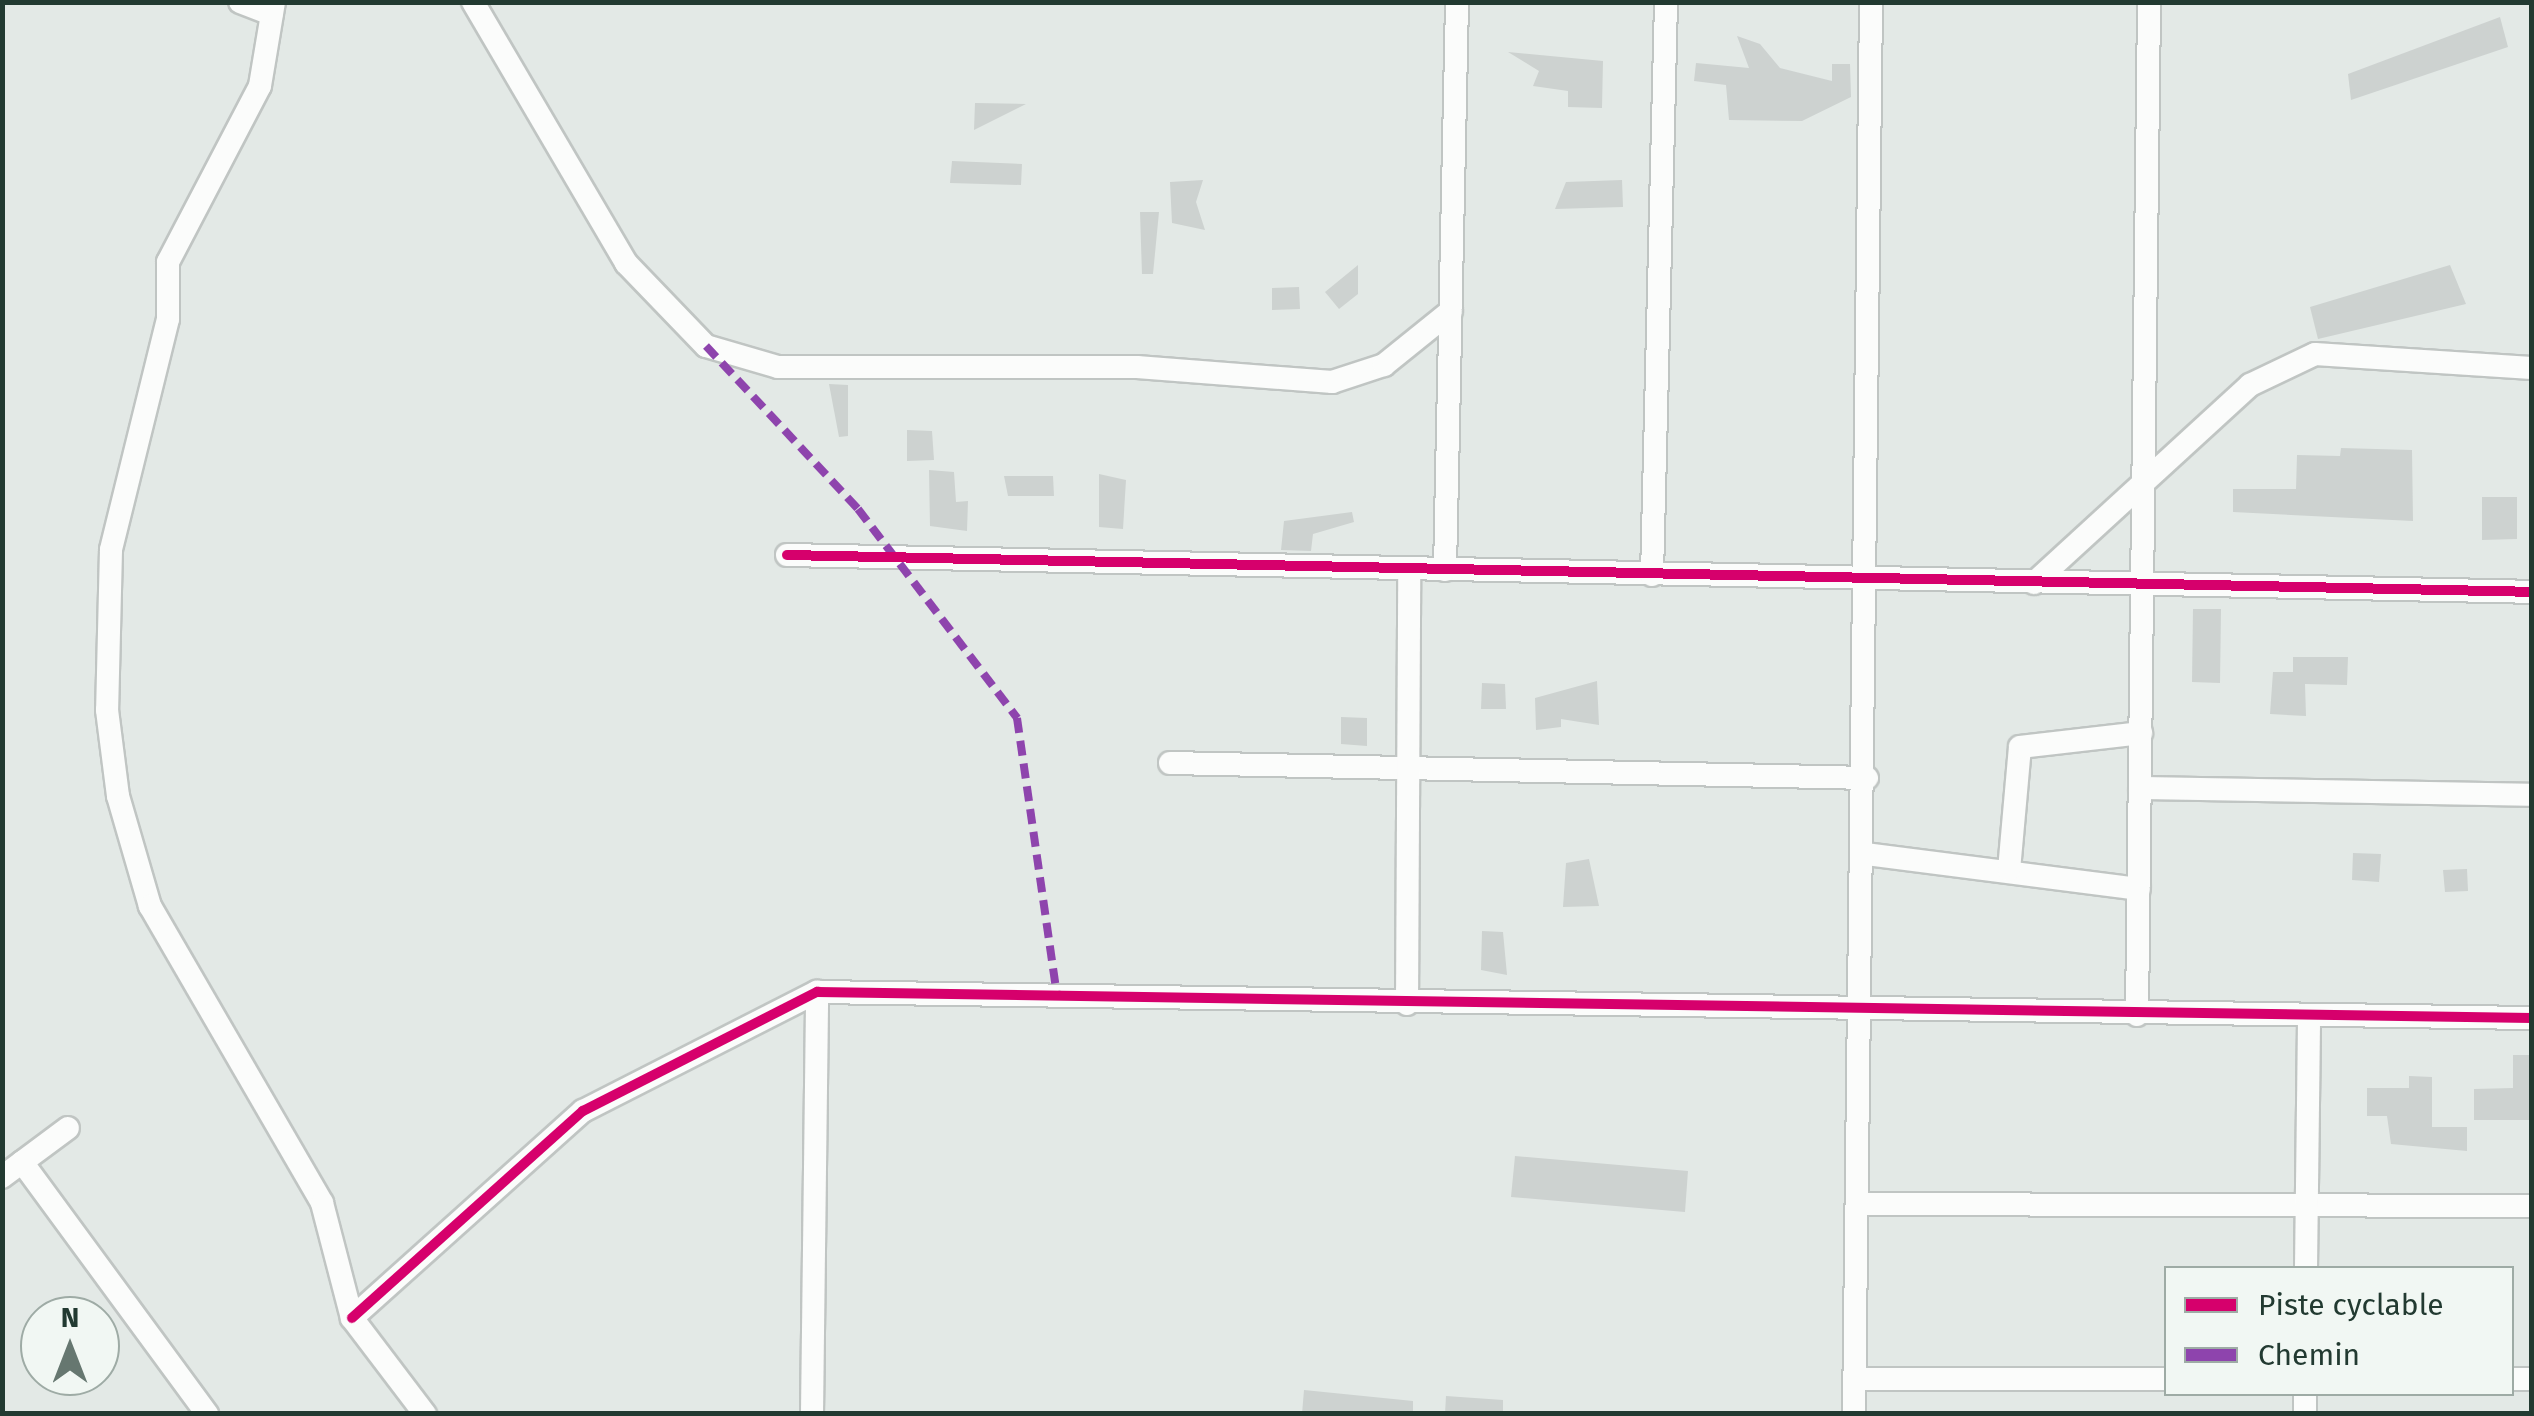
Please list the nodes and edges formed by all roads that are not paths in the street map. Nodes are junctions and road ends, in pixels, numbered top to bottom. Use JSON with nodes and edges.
{"nodes":[{"id":1,"x":240,"y":2,"type":"edge"},
{"id":2,"x":473,"y":2,"type":"edge"},
{"id":3,"x":1457,"y":2,"type":"edge"},
{"id":4,"x":1666,"y":2,"type":"edge"},
{"id":5,"x":1871,"y":2,"type":"edge"},
{"id":6,"x":2150,"y":2,"type":"edge"},
{"id":7,"x":273,"y":8,"type":"edge"},
{"id":8,"x":1450,"y":311,"type":"junction"},
{"id":9,"x":2532,"y":368,"type":"edge"},
{"id":10,"x":2144,"y":473,"type":"junction"},
{"id":11,"x":788,"y":555,"type":"dead end"},
{"id":12,"x":1409,"y":570,"type":"junction"},
{"id":13,"x":1445,"y":570,"type":"junction"},
{"id":14,"x":1652,"y":575,"type":"junction"},
{"id":15,"x":1871,"y":580,"type":"junction"},
{"id":16,"x":2034,"y":583,"type":"junction"},
{"id":17,"x":2143,"y":585,"type":"junction"},
{"id":18,"x":2532,"y":592,"type":"edge"},
{"id":19,"x":2141,"y":734,"type":"junction"},
{"id":20,"x":1170,"y":763,"type":"dead end"},
{"id":21,"x":1408,"y":768,"type":"junction"},
{"id":22,"x":1868,"y":778,"type":"junction"},
{"id":23,"x":2140,"y":788,"type":"junction"},
{"id":24,"x":2532,"y":794,"type":"edge"},
{"id":25,"x":1866,"y":854,"type":"junction"},
{"id":26,"x":2010,"y":870,"type":"junction"},
{"id":27,"x":2139,"y":889,"type":"junction"},
{"id":28,"x":817,"y":992,"type":"junction"},
{"id":29,"x":1407,"y":1004,"type":"junction"},
{"id":30,"x":1862,"y":1012,"type":"junction"},
{"id":31,"x":2137,"y":1015,"type":"junction"},
{"id":32,"x":2309,"y":1016,"type":"junction"},
{"id":33,"x":2532,"y":1018,"type":"edge"},
{"id":34,"x":68,"y":1128,"type":"dead end"},
{"id":35,"x":22,"y":1162,"type":"junction"},
{"id":36,"x":2,"y":1177,"type":"edge"},
{"id":37,"x":1857,"y":1204,"type":"junction"},
{"id":38,"x":2307,"y":1206,"type":"junction"},
{"id":39,"x":2532,"y":1206,"type":"edge"},
{"id":40,"x":2306,"y":1266,"type":"edge"},
{"id":41,"x":352,"y":1318,"type":"junction"},
{"id":42,"x":1855,"y":1379,"type":"junction"},
{"id":43,"x":2164,"y":1379,"type":"edge"},
{"id":44,"x":207,"y":1414,"type":"edge"},
{"id":45,"x":425,"y":1414,"type":"edge"},
{"id":46,"x":812,"y":1414,"type":"edge"},
{"id":47,"x":1854,"y":1414,"type":"edge"}],
"edges":[{"from":1,"to":7,"type":"street"},
{"from":2,"to":8,"type":"street"},
{"from":3,"to":8,"type":"street"},
{"from":4,"to":14,"type":"street"},
{"from":5,"to":15,"type":"street"},
{"from":6,"to":10,"type":"street"},
{"from":7,"to":41,"type":"street"},
{"from":8,"to":13,"type":"street"},
{"from":9,"to":10,"type":"street"},
{"from":10,"to":16,"type":"street"},
{"from":10,"to":17,"type":"street"},
{"from":11,"to":12,"type":"street"},
{"from":12,"to":13,"type":"street"},
{"from":12,"to":21,"type":"street"},
{"from":13,"to":14,"type":"street"},
{"from":14,"to":15,"type":"street"},
{"from":15,"to":16,"type":"street"},
{"from":15,"to":22,"type":"street"},
{"from":16,"to":17,"type":"street"},
{"from":17,"to":18,"type":"street"},
{"from":17,"to":19,"type":"street"},
{"from":19,"to":23,"type":"street"},
{"from":19,"to":26,"type":"street"},
{"from":20,"to":21,"type":"street"},
{"from":21,"to":22,"type":"street"},
{"from":21,"to":29,"type":"street"},
{"from":22,"to":25,"type":"street"},
{"from":23,"to":24,"type":"street"},
{"from":23,"to":27,"type":"street"},
{"from":25,"to":26,"type":"street"},
{"from":25,"to":30,"type":"street"},
{"from":26,"to":27,"type":"street"},
{"from":27,"to":31,"type":"street"},
{"from":28,"to":29,"type":"street"},
{"from":28,"to":41,"type":"street"},
{"from":28,"to":46,"type":"street"},
{"from":29,"to":30,"type":"street"},
{"from":30,"to":31,"type":"street"},
{"from":30,"to":37,"type":"street"},
{"from":31,"to":32,"type":"street"},
{"from":32,"to":33,"type":"street"},
{"from":32,"to":38,"type":"street"},
{"from":34,"to":35,"type":"street"},
{"from":35,"to":36,"type":"street"},
{"from":35,"to":44,"type":"street"},
{"from":37,"to":38,"type":"street"},
{"from":37,"to":42,"type":"street"},
{"from":38,"to":39,"type":"street"},
{"from":38,"to":40,"type":"street"},
{"from":41,"to":45,"type":"street"},
{"from":42,"to":43,"type":"street"},
{"from":42,"to":47,"type":"street"}]}
